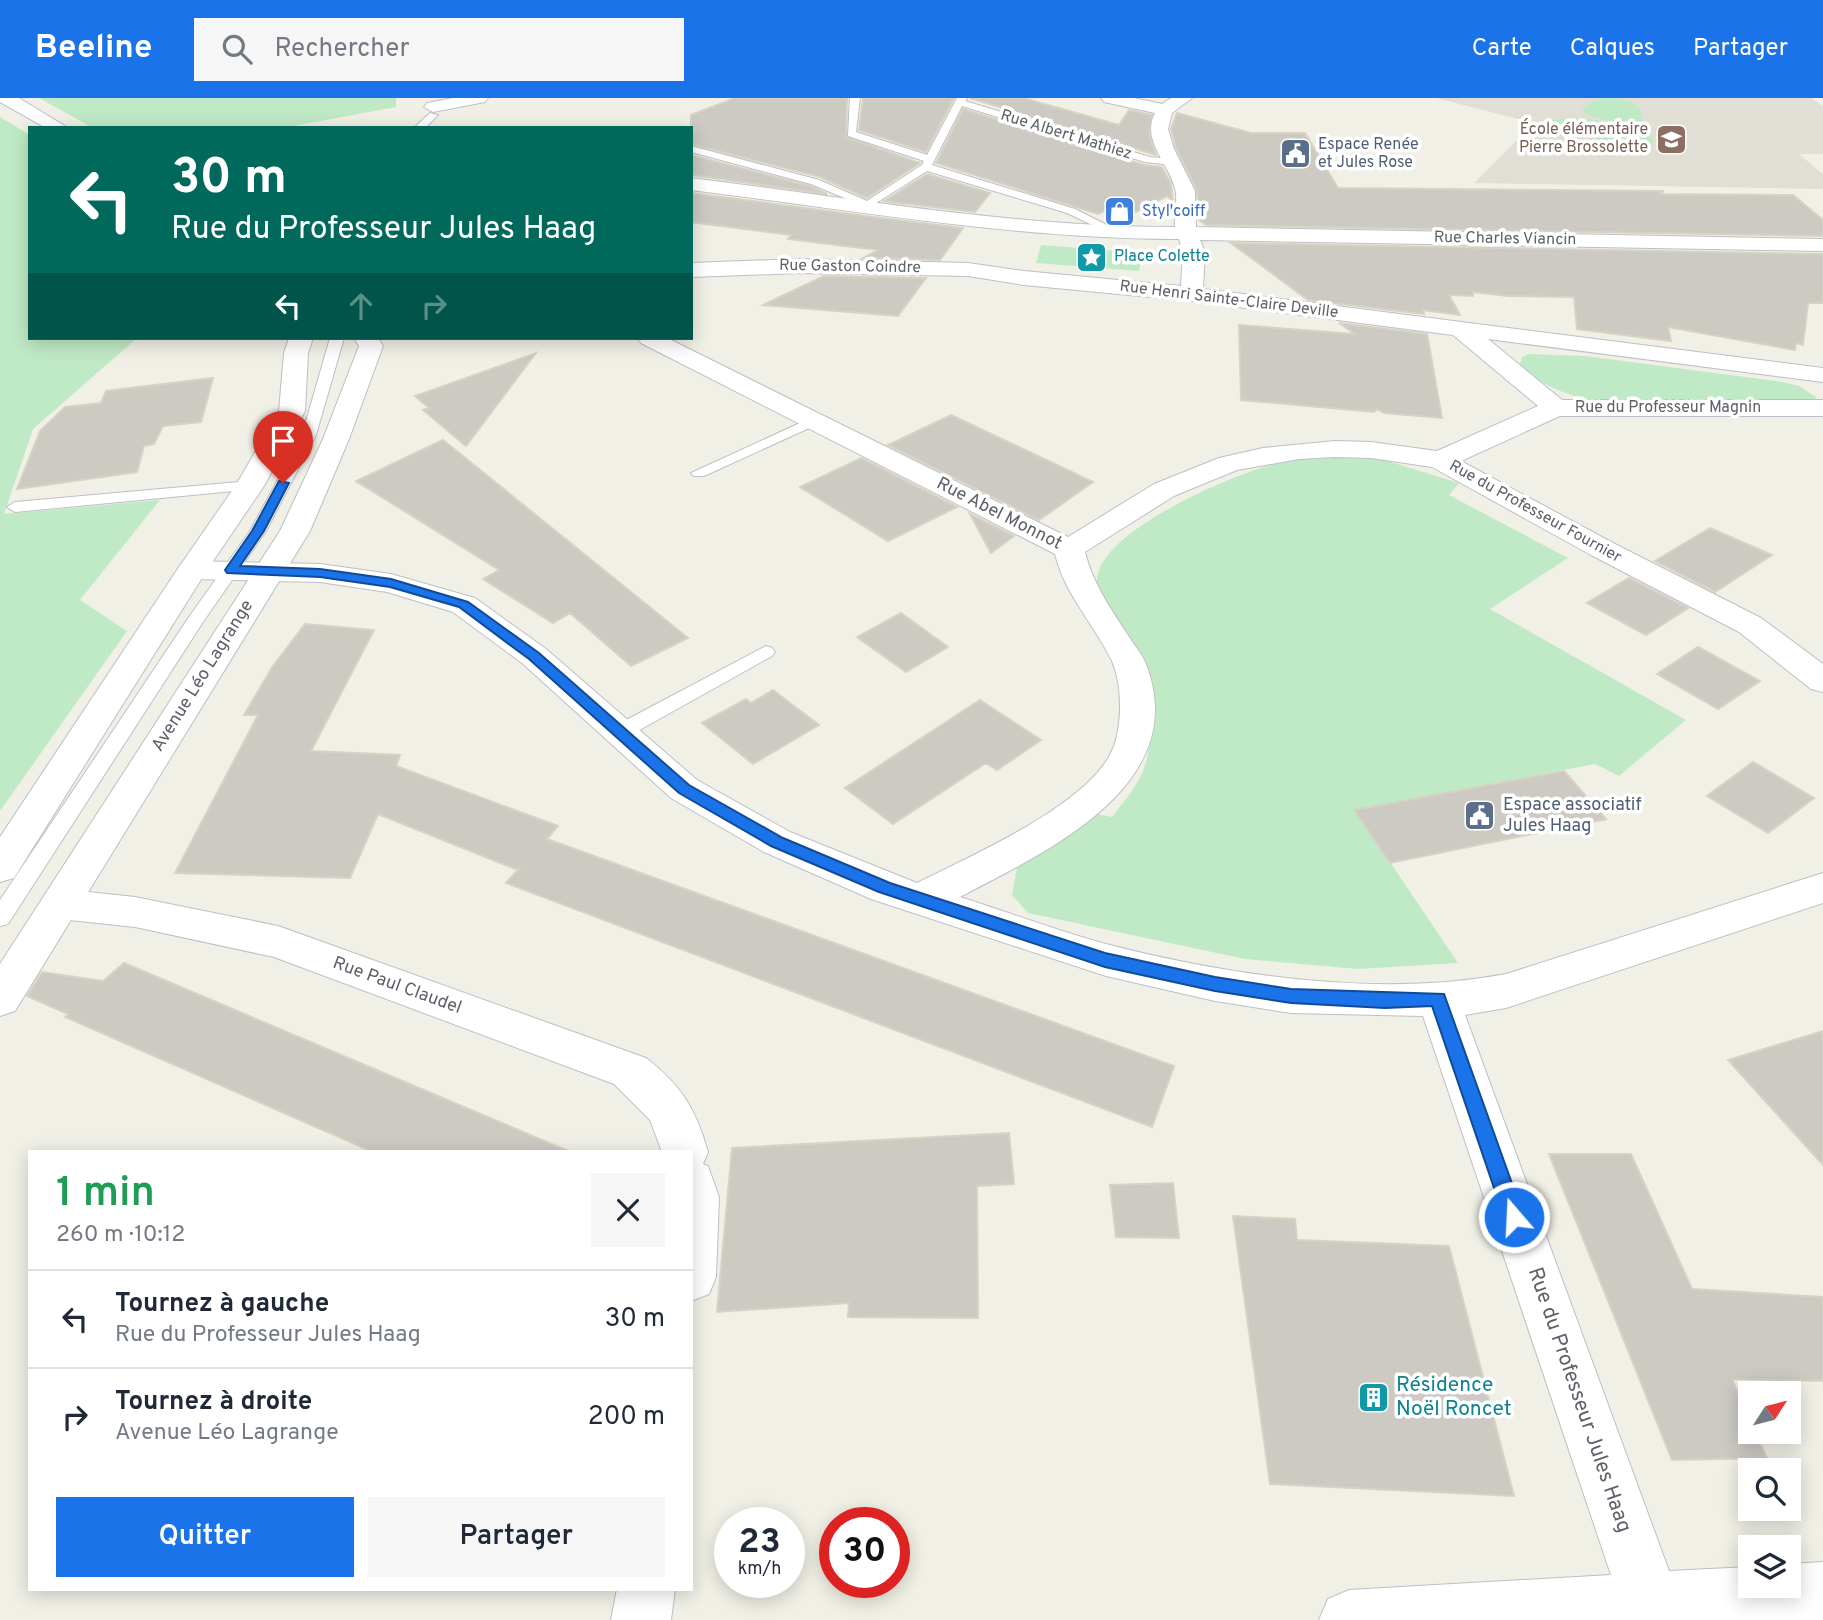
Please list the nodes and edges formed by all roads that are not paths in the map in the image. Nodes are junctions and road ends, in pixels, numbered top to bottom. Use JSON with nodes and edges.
{"nodes":[{"id":1,"x":6,"y":98,"type":"edge"},
{"id":2,"x":479,"y":98,"type":"edge"},
{"id":3,"x":855,"y":98,"type":"edge"},
{"id":4,"x":1110,"y":98,"type":"edge"},
{"id":5,"x":1182,"y":98,"type":"edge"},
{"id":6,"x":962,"y":101,"type":"edge"},
{"id":7,"x":1165,"y":110,"type":"junction"},
{"id":8,"x":431,"y":112,"type":"edge"},
{"id":9,"x":55,"y":126,"type":"edge"},
{"id":10,"x":693,"y":150,"type":"edge"},
{"id":11,"x":1172,"y":162,"type":"junction"},
{"id":12,"x":928,"y":163,"type":"junction"},
{"id":13,"x":693,"y":184,"type":"edge"},
{"id":14,"x":868,"y":205,"type":"junction"},
{"id":15,"x":1012,"y":224,"type":"junction"},
{"id":16,"x":1115,"y":233,"type":"junction"},
{"id":17,"x":1187,"y":233,"type":"junction"},
{"id":18,"x":1823,"y":246,"type":"edge"},
{"id":19,"x":693,"y":270,"type":"edge"},
{"id":20,"x":1009,"y":274,"type":"junction"},
{"id":21,"x":1192,"y":294,"type":"junction"},
{"id":22,"x":1462,"y":330,"type":"junction"},
{"id":23,"x":300,"y":340,"type":"edge"},
{"id":24,"x":653,"y":340,"type":"edge"},
{"id":25,"x":346,"y":342,"type":"edge"},
{"id":26,"x":1823,"y":375,"type":"edge"},
{"id":27,"x":1556,"y":408,"type":"junction"},
{"id":28,"x":1823,"y":408,"type":"edge"},
{"id":29,"x":813,"y":421,"type":"junction"},
{"id":30,"x":1440,"y":460,"type":"junction"},
{"id":31,"x":699,"y":473,"type":"dead end"},
{"id":32,"x":250,"y":486,"type":"junction"},
{"id":33,"x":15,"y":507,"type":"dead end"},
{"id":34,"x":1069,"y":548,"type":"junction"},
{"id":35,"x":192,"y":570,"type":"junction"},
{"id":36,"x":231,"y":570,"type":"junction"},
{"id":37,"x":270,"y":570,"type":"junction"},
{"id":38,"x":766,"y":652,"type":"dead end"},
{"id":39,"x":1823,"y":681,"type":"edge"},
{"id":40,"x":620,"y":732,"type":"junction"},
{"id":41,"x":0,"y":868,"type":"edge"},
{"id":42,"x":1823,"y":888,"type":"edge"},
{"id":43,"x":921,"y":899,"type":"junction"},
{"id":44,"x":60,"y":904,"type":"junction"},
{"id":45,"x":0,"y":918,"type":"edge"},
{"id":46,"x":0,"y":999,"type":"edge"},
{"id":47,"x":1438,"y":999,"type":"junction"},
{"id":48,"x":684,"y":1150,"type":"edge"},
{"id":49,"x":693,"y":1189,"type":"edge"},
{"id":50,"x":693,"y":1236,"type":"edge"},
{"id":51,"x":646,"y":1591,"type":"edge"},
{"id":52,"x":1823,"y":1592,"type":"edge"},
{"id":53,"x":1651,"y":1604,"type":"junction"},
{"id":54,"x":641,"y":1620,"type":"edge"},
{"id":55,"x":1349,"y":1620,"type":"edge"}],
"edges":[{"from":1,"to":9,"type":"street"},
{"from":2,"to":8,"type":"street"},
{"from":3,"to":12,"type":"lane"},
{"from":4,"to":7,"type":"street"},
{"from":5,"to":7,"type":"street"},
{"from":6,"to":11,"type":"lane","name":"Rue Albert Mathiez"},
{"from":6,"to":12,"type":"lane"},
{"from":7,"to":11,"type":"street"},
{"from":10,"to":14,"type":"lane"},
{"from":11,"to":17,"type":"street"},
{"from":12,"to":14,"type":"lane"},
{"from":12,"to":16,"type":"lane"},
{"from":13,"to":14,"type":"street"},
{"from":14,"to":15,"type":"street"},
{"from":15,"to":16,"type":"street"},
{"from":15,"to":20,"type":"street"},
{"from":16,"to":17,"type":"street"},
{"from":17,"to":18,"type":"street","name":"Rue Charles Viancin"},
{"from":17,"to":21,"type":"street"},
{"from":19,"to":20,"type":"street","name":"Rue Gaston Coindre"},
{"from":20,"to":21,"type":"street","name":"Rue Henri Sainte-Claire Deville"},
{"from":21,"to":22,"type":"street","name":"Rue Henri Sainte-Claire Deville"},
{"from":22,"to":26,"type":"street","name":"Rue Henri Sainte-Claire Deville"},
{"from":22,"to":27,"type":"street"},
{"from":23,"to":32,"type":"street"},
{"from":24,"to":29,"type":"street","name":"Rue Abel Monnot"},
{"from":25,"to":36,"type":"lane","name":"Avenue Léo Lagrange"},
{"from":25,"to":37,"type":"street","name":"Avenue Léo Lagrange"},
{"from":27,"to":28,"type":"street","name":"Rue du Professeur Magnin"},
{"from":27,"to":30,"type":"street","name":"Rue du Professeur Magnin"},
{"from":29,"to":31,"type":"lane"},
{"from":29,"to":34,"type":"street","name":"Rue Abel Monnot"},
{"from":30,"to":34,"type":"street","name":"Rue du Professeur Fournier"},
{"from":30,"to":39,"type":"street","name":"Rue du Professeur Fournier"},
{"from":32,"to":33,"type":"lane"},
{"from":32,"to":35,"type":"street"},
{"from":34,"to":43,"type":"street","name":"Rue Abel Monnot"},
{"from":35,"to":36,"type":"street"},
{"from":35,"to":41,"type":"street"},
{"from":36,"to":37,"type":"street"},
{"from":36,"to":45,"type":"lane","name":"Avenue Léo Lagrange"},
{"from":37,"to":40,"type":"street"},
{"from":37,"to":44,"type":"street","name":"Avenue Léo Lagrange"},
{"from":38,"to":40,"type":"lane"},
{"from":40,"to":43,"type":"street"},
{"from":42,"to":47,"type":"street"},
{"from":43,"to":47,"type":"street"},
{"from":44,"to":46,"type":"street","name":"Avenue Léo Lagrange"},
{"from":44,"to":48,"type":"street","name":"Rue Paul Claudel"},
{"from":47,"to":53,"type":"street","name":"Rue du Professeur Jules Haag"},
{"from":49,"to":50,"type":"street"},
{"from":51,"to":54,"type":"street"},
{"from":52,"to":53,"type":"street"},
{"from":53,"to":55,"type":"street"}]}
